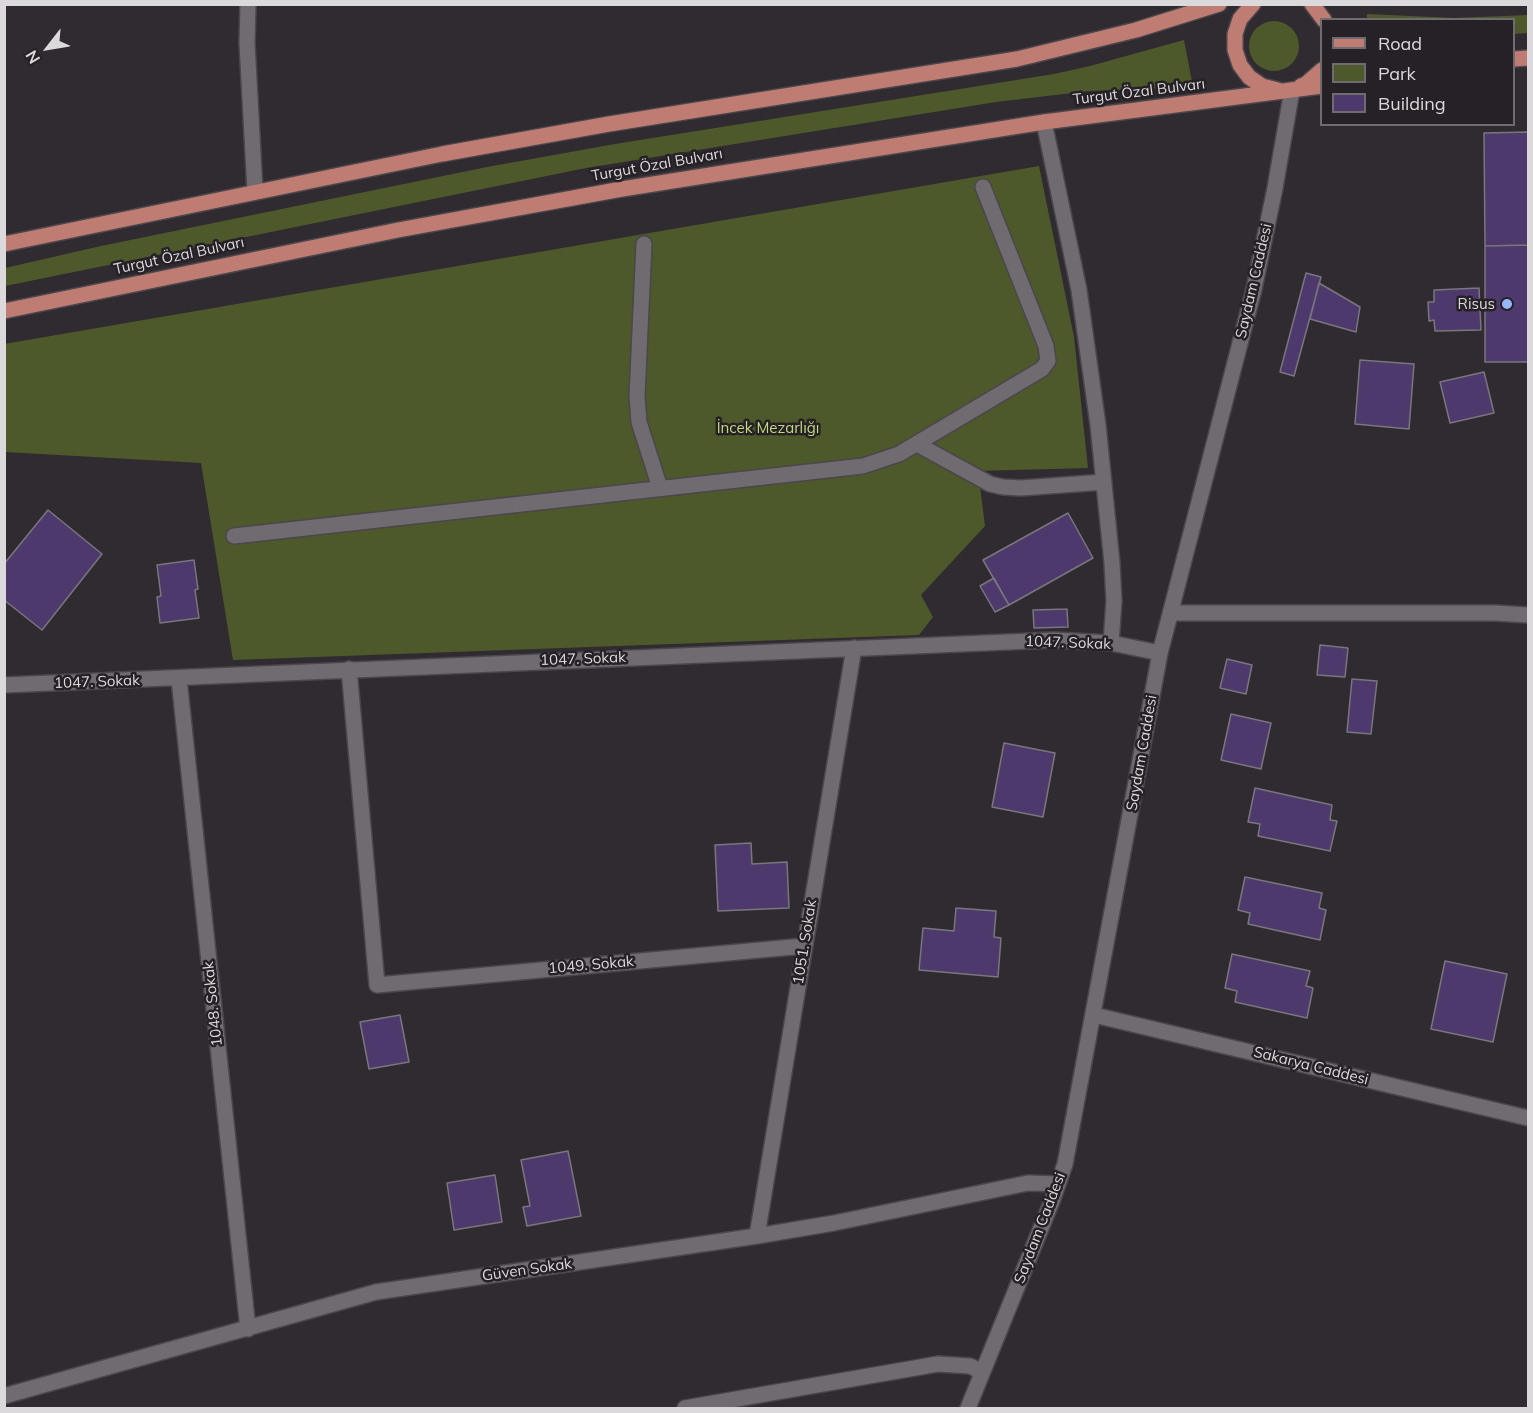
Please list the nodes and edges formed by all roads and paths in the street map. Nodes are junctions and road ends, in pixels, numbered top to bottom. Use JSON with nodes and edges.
{"nodes":[{"id":1,"x":248,"y":4,"type":"edge"},
{"id":2,"x":1219,"y":4,"type":"edge"},
{"id":3,"x":1253,"y":4,"type":"edge"},
{"id":4,"x":1312,"y":4,"type":"edge"},
{"id":5,"x":1322,"y":18,"type":"edge"},
{"id":6,"x":1320,"y":72,"type":"edge"},
{"id":7,"x":1320,"y":86,"type":"edge"},
{"id":8,"x":1292,"y":90,"type":"junction"},
{"id":9,"x":1044,"y":122,"type":"junction"},
{"id":10,"x":983,"y":187,"type":"dead end"},
{"id":11,"x":255,"y":191,"type":"junction"},
{"id":12,"x":4,"y":244,"type":"edge"},
{"id":13,"x":644,"y":244,"type":"dead end"},
{"id":14,"x":4,"y":311,"type":"edge"},
{"id":15,"x":917,"y":444,"type":"junction"},
{"id":16,"x":1104,"y":482,"type":"junction"},
{"id":17,"x":660,"y":488,"type":"junction"},
{"id":18,"x":234,"y":536,"type":"dead end"},
{"id":19,"x":1171,"y":613,"type":"junction"},
{"id":20,"x":1528,"y":615,"type":"edge"},
{"id":21,"x":1111,"y":644,"type":"junction"},
{"id":22,"x":854,"y":648,"type":"junction"},
{"id":23,"x":1161,"y":653,"type":"junction"},
{"id":24,"x":349,"y":669,"type":"junction"},
{"id":25,"x":179,"y":679,"type":"junction"},
{"id":26,"x":4,"y":685,"type":"edge"},
{"id":27,"x":804,"y":946,"type":"junction"},
{"id":28,"x":1094,"y":1014,"type":"junction"},
{"id":29,"x":1528,"y":1118,"type":"edge"},
{"id":30,"x":1058,"y":1184,"type":"junction"},
{"id":31,"x":757,"y":1236,"type":"junction"},
{"id":32,"x":248,"y":1329,"type":"junction"},
{"id":33,"x":982,"y":1372,"type":"junction"},
{"id":34,"x":4,"y":1396,"type":"edge"},
{"id":35,"x":685,"y":1408,"type":"edge"},
{"id":36,"x":968,"y":1408,"type":"edge"}],
"edges":[{"from":1,"to":11,"type":"street"},
{"from":2,"to":11,"type":"main road"},
{"from":3,"to":8,"type":"main road"},
{"from":4,"to":5,"type":"main road"},
{"from":6,"to":8,"type":"main road"},
{"from":7,"to":8,"type":"main road","name":"Turgut Özal Bulvarı"},
{"from":8,"to":9,"type":"main road","name":"Turgut Özal Bulvarı"},
{"from":8,"to":19,"type":"street","name":"Saydam Caddesi"},
{"from":9,"to":14,"type":"main road","name":"Turgut Özal Bulvarı"},
{"from":9,"to":16,"type":"street"},
{"from":10,"to":15,"type":"street"},
{"from":11,"to":12,"type":"main road"},
{"from":13,"to":17,"type":"street"},
{"from":15,"to":16,"type":"street"},
{"from":15,"to":17,"type":"street"},
{"from":16,"to":21,"type":"street"},
{"from":17,"to":18,"type":"street"},
{"from":19,"to":20,"type":"street"},
{"from":19,"to":23,"type":"street","name":"Saydam Caddesi"},
{"from":21,"to":22,"type":"street","name":"1047. Sokak"},
{"from":21,"to":23,"type":"street","name":"1047. Sokak"},
{"from":22,"to":24,"type":"street","name":"1047. Sokak"},
{"from":22,"to":27,"type":"street","name":"1051. Sokak"},
{"from":23,"to":28,"type":"street","name":"Saydam Caddesi"},
{"from":24,"to":25,"type":"street","name":"1047. Sokak"},
{"from":24,"to":27,"type":"street","name":"1049. Sokak"},
{"from":25,"to":26,"type":"street","name":"1047. Sokak"},
{"from":25,"to":32,"type":"street","name":"1048. Sokak"},
{"from":27,"to":31,"type":"street","name":"1051. Sokak"},
{"from":28,"to":29,"type":"street","name":"Sakarya Caddesi"},
{"from":28,"to":30,"type":"street","name":"Saydam Caddesi"},
{"from":30,"to":31,"type":"street","name":"Güven Sokak"},
{"from":30,"to":33,"type":"street","name":"Saydam Caddesi"},
{"from":31,"to":32,"type":"street","name":"Güven Sokak"},
{"from":32,"to":34,"type":"street","name":"Güven Sokak"},
{"from":33,"to":35,"type":"street"},
{"from":33,"to":36,"type":"street","name":"Saydam Caddesi"}]}
